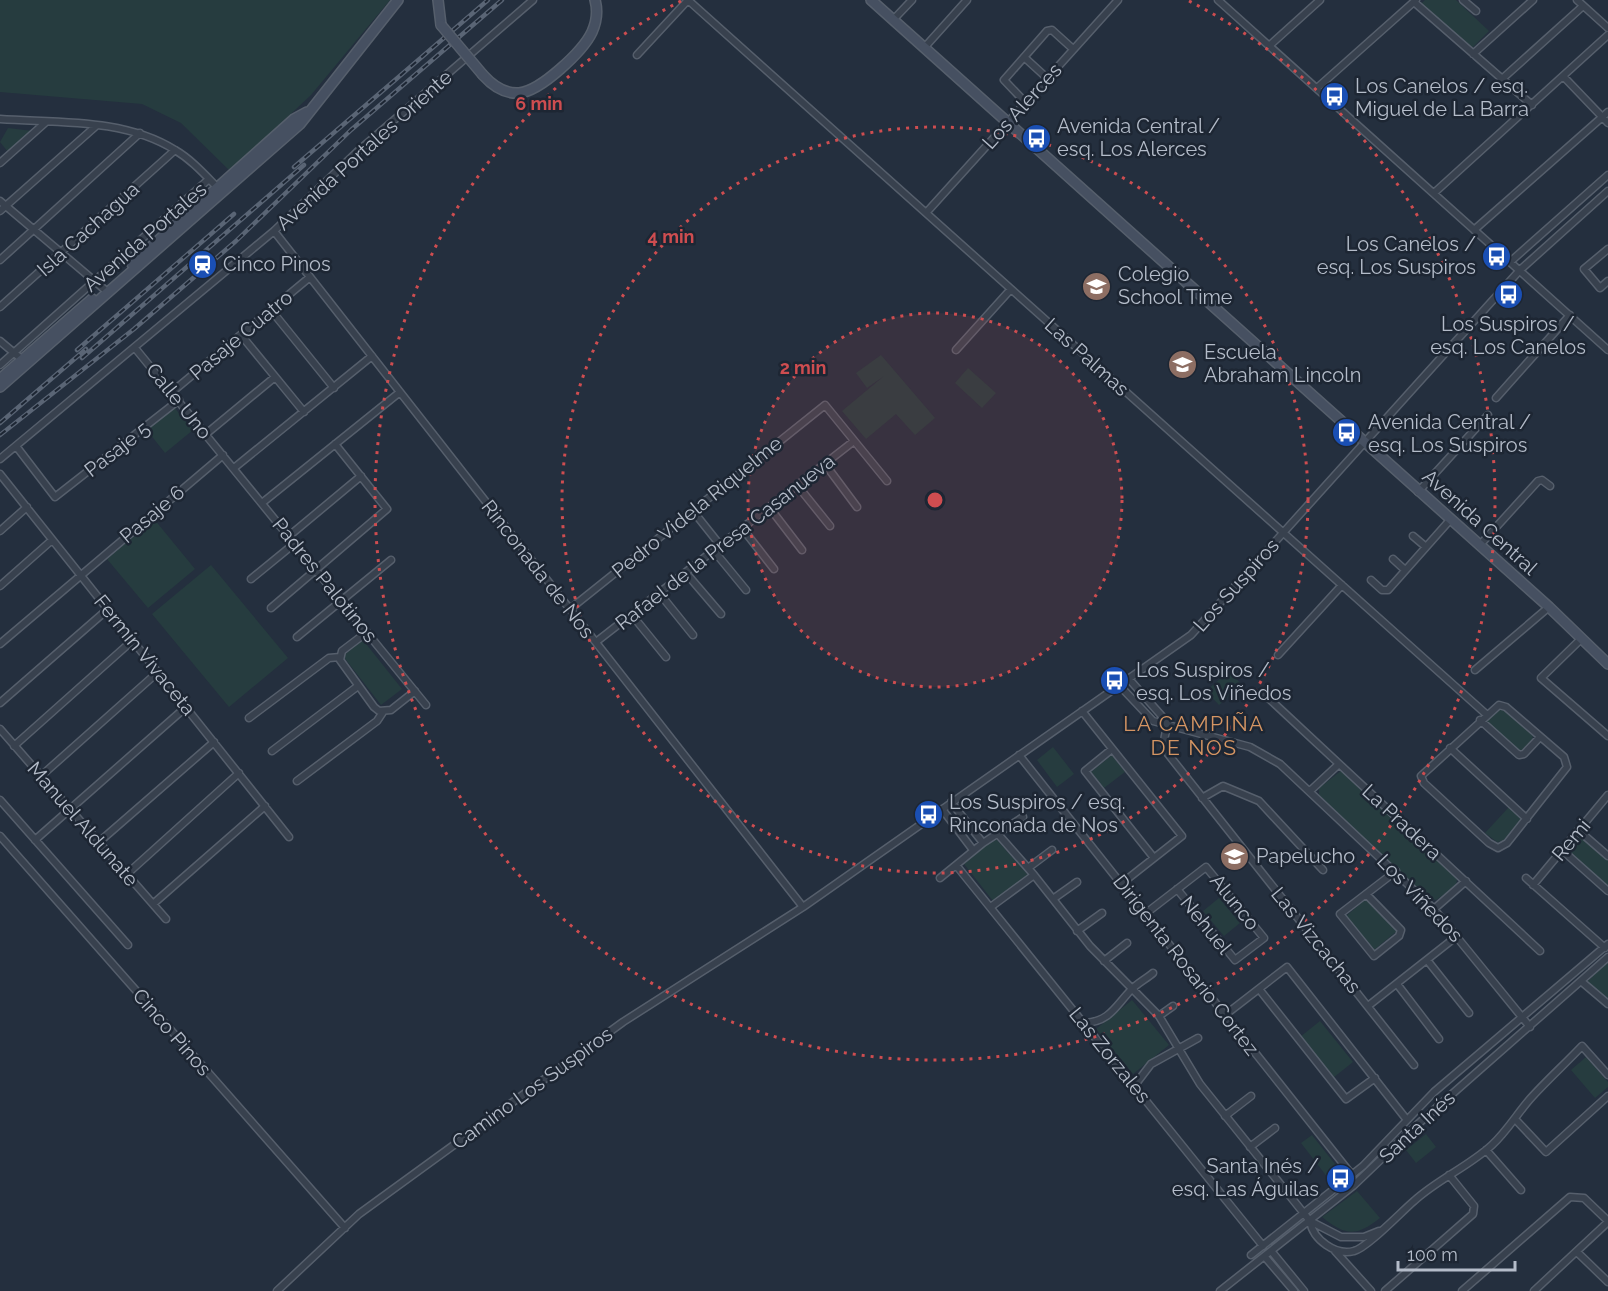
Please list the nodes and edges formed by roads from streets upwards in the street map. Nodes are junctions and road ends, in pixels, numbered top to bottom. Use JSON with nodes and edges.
{"nodes":[{"id":1,"x":398,"y":0,"type":"edge"},
{"id":2,"x":438,"y":0,"type":"edge"},
{"id":3,"x":533,"y":0,"type":"edge"},
{"id":4,"x":595,"y":0,"type":"edge"},
{"id":5,"x":688,"y":0,"type":"edge"},
{"id":6,"x":871,"y":0,"type":"edge"},
{"id":7,"x":912,"y":0,"type":"edge"},
{"id":8,"x":967,"y":0,"type":"edge"},
{"id":9,"x":1118,"y":0,"type":"edge"},
{"id":10,"x":1218,"y":0,"type":"edge"},
{"id":11,"x":1320,"y":0,"type":"edge"},
{"id":12,"x":1463,"y":0,"type":"edge"},
{"id":13,"x":1533,"y":0,"type":"edge"},
{"id":14,"x":1577,"y":0,"type":"edge"},
{"id":15,"x":1415,"y":1,"type":"edge"},
{"id":16,"x":1583,"y":6,"type":"junction"},
{"id":17,"x":1476,"y":11,"type":"dead end"},
{"id":18,"x":893,"y":20,"type":"junction"},
{"id":19,"x":1608,"y":28,"type":"edge"},
{"id":20,"x":1608,"y":36,"type":"edge"},
{"id":21,"x":1269,"y":46,"type":"junction"},
{"id":22,"x":924,"y":48,"type":"junction"},
{"id":23,"x":1073,"y":49,"type":"junction"},
{"id":24,"x":1473,"y":54,"type":"junction"},
{"id":25,"x":637,"y":55,"type":"dead end"},
{"id":26,"x":1024,"y":57,"type":"junction"},
{"id":27,"x":1563,"y":76,"type":"junction"},
{"id":28,"x":1047,"y":78,"type":"junction"},
{"id":29,"x":1502,"y":79,"type":"junction"},
{"id":30,"x":1317,"y":88,"type":"junction"},
{"id":31,"x":1025,"y":102,"type":"junction"},
{"id":32,"x":1532,"y":105,"type":"junction"},
{"id":33,"x":1608,"y":112,"type":"edge"},
{"id":34,"x":1601,"y":118,"type":"junction"},
{"id":35,"x":0,"y":119,"type":"edge"},
{"id":36,"x":46,"y":122,"type":"junction"},
{"id":37,"x":1007,"y":122,"type":"junction"},
{"id":38,"x":1608,"y":123,"type":"edge"},
{"id":39,"x":96,"y":126,"type":"junction"},
{"id":40,"x":140,"y":133,"type":"junction"},
{"id":41,"x":175,"y":150,"type":"junction"},
{"id":42,"x":0,"y":163,"type":"edge"},
{"id":43,"x":1608,"y":175,"type":"edge"},
{"id":44,"x":209,"y":179,"type":"junction"},
{"id":45,"x":220,"y":190,"type":"junction"},
{"id":46,"x":1608,"y":191,"type":"edge"},
{"id":47,"x":1434,"y":193,"type":"junction"},
{"id":48,"x":0,"y":201,"type":"edge"},
{"id":49,"x":6,"y":206,"type":"junction"},
{"id":50,"x":0,"y":212,"type":"edge"},
{"id":51,"x":926,"y":213,"type":"junction"},
{"id":52,"x":34,"y":229,"type":"junction"},
{"id":53,"x":1474,"y":230,"type":"junction"},
{"id":54,"x":274,"y":231,"type":"junction"},
{"id":55,"x":1608,"y":249,"type":"edge"},
{"id":56,"x":61,"y":253,"type":"junction"},
{"id":57,"x":0,"y":260,"type":"edge"},
{"id":58,"x":1510,"y":262,"type":"junction"},
{"id":59,"x":1520,"y":270,"type":"junction"},
{"id":60,"x":310,"y":277,"type":"junction"},
{"id":61,"x":94,"y":281,"type":"junction"},
{"id":62,"x":1608,"y":281,"type":"edge"},
{"id":63,"x":104,"y":289,"type":"junction"},
{"id":64,"x":1011,"y":290,"type":"junction"},
{"id":65,"x":0,"y":307,"type":"edge"},
{"id":66,"x":271,"y":310,"type":"junction"},
{"id":67,"x":1570,"y":315,"type":"junction"},
{"id":68,"x":241,"y":335,"type":"junction"},
{"id":69,"x":0,"y":341,"type":"edge"},
{"id":70,"x":1606,"y":345,"type":"edge"},
{"id":71,"x":135,"y":348,"type":"junction"},
{"id":72,"x":956,"y":350,"type":"dead end"},
{"id":73,"x":372,"y":356,"type":"junction"},
{"id":74,"x":21,"y":359,"type":"junction"},
{"id":75,"x":0,"y":365,"type":"edge"},
{"id":76,"x":275,"y":377,"type":"junction"},
{"id":77,"x":0,"y":379,"type":"edge"},
{"id":78,"x":0,"y":387,"type":"edge"},
{"id":79,"x":334,"y":388,"type":"junction"},
{"id":80,"x":172,"y":392,"type":"junction"},
{"id":81,"x":400,"y":392,"type":"junction"},
{"id":82,"x":1496,"y":398,"type":"dead end"},
{"id":83,"x":179,"y":400,"type":"junction"},
{"id":84,"x":304,"y":412,"type":"junction"},
{"id":85,"x":1488,"y":415,"type":"dead end"},
{"id":86,"x":206,"y":434,"type":"junction"},
{"id":87,"x":854,"y":441,"type":"junction"},
{"id":88,"x":1365,"y":443,"type":"junction"},
{"id":89,"x":335,"y":444,"type":"junction"},
{"id":90,"x":16,"y":446,"type":"junction"},
{"id":91,"x":223,"y":455,"type":"junction"},
{"id":92,"x":0,"y":459,"type":"edge"},
{"id":93,"x":825,"y":464,"type":"junction"},
{"id":94,"x":234,"y":468,"type":"junction"},
{"id":95,"x":0,"y":474,"type":"edge"},
{"id":96,"x":361,"y":476,"type":"junction"},
{"id":97,"x":887,"y":481,"type":"dead end"},
{"id":98,"x":797,"y":485,"type":"junction"},
{"id":99,"x":1550,"y":486,"type":"dead end"},
{"id":100,"x":1418,"y":492,"type":"junction"},
{"id":101,"x":262,"y":503,"type":"junction"},
{"id":102,"x":27,"y":507,"type":"junction"},
{"id":103,"x":769,"y":507,"type":"junction"},
{"id":104,"x":857,"y":507,"type":"dead end"},
{"id":105,"x":693,"y":510,"type":"junction"},
{"id":106,"x":1450,"y":520,"type":"junction"},
{"id":107,"x":830,"y":526,"type":"dead end"},
{"id":108,"x":742,"y":528,"type":"junction"},
{"id":109,"x":0,"y":531,"type":"edge"},
{"id":110,"x":1284,"y":533,"type":"junction"},
{"id":111,"x":289,"y":536,"type":"junction"},
{"id":112,"x":1413,"y":536,"type":"dead end"},
{"id":113,"x":52,"y":540,"type":"junction"},
{"id":114,"x":295,"y":543,"type":"junction"},
{"id":115,"x":720,"y":545,"type":"junction"},
{"id":116,"x":1479,"y":546,"type":"junction"},
{"id":117,"x":1426,"y":547,"type":"junction"},
{"id":118,"x":802,"y":550,"type":"dead end"},
{"id":119,"x":714,"y":551,"type":"junction"},
{"id":120,"x":1393,"y":559,"type":"dead end"},
{"id":121,"x":391,"y":560,"type":"dead end"},
{"id":122,"x":317,"y":570,"type":"junction"},
{"id":123,"x":774,"y":570,"type":"dead end"},
{"id":124,"x":1405,"y":570,"type":"junction"},
{"id":125,"x":686,"y":573,"type":"junction"},
{"id":126,"x":80,"y":574,"type":"junction"},
{"id":127,"x":251,"y":579,"type":"dead end"},
{"id":128,"x":1371,"y":580,"type":"dead end"},
{"id":129,"x":1341,"y":585,"type":"junction"},
{"id":130,"x":0,"y":586,"type":"edge"},
{"id":131,"x":746,"y":590,"type":"dead end"},
{"id":132,"x":660,"y":594,"type":"junction"},
{"id":133,"x":341,"y":600,"type":"junction"},
{"id":134,"x":1548,"y":607,"type":"junction"},
{"id":135,"x":271,"y":608,"type":"dead end"},
{"id":136,"x":108,"y":609,"type":"junction"},
{"id":137,"x":570,"y":609,"type":"junction"},
{"id":138,"x":721,"y":614,"type":"dead end"},
{"id":139,"x":632,"y":615,"type":"junction"},
{"id":140,"x":367,"y":632,"type":"junction"},
{"id":141,"x":693,"y":635,"type":"dead end"},
{"id":142,"x":297,"y":637,"type":"dead end"},
{"id":143,"x":1582,"y":639,"type":"junction"},
{"id":144,"x":133,"y":640,"type":"junction"},
{"id":145,"x":596,"y":642,"type":"junction"},
{"id":146,"x":0,"y":644,"type":"edge"},
{"id":147,"x":1278,"y":655,"type":"dead end"},
{"id":148,"x":340,"y":657,"type":"junction"},
{"id":149,"x":666,"y":657,"type":"dead end"},
{"id":150,"x":1607,"y":660,"type":"edge"},
{"id":151,"x":1475,"y":670,"type":"dead end"},
{"id":152,"x":158,"y":672,"type":"junction"},
{"id":153,"x":1129,"y":679,"type":"junction"},
{"id":154,"x":358,"y":686,"type":"junction"},
{"id":155,"x":1120,"y":686,"type":"junction"},
{"id":156,"x":415,"y":691,"type":"junction"},
{"id":157,"x":1263,"y":693,"type":"dead end"},
{"id":158,"x":0,"y":703,"type":"edge"},
{"id":159,"x":426,"y":705,"type":"dead end"},
{"id":160,"x":186,"y":707,"type":"junction"},
{"id":161,"x":1082,"y":711,"type":"junction"},
{"id":162,"x":383,"y":712,"type":"junction"},
{"id":163,"x":1486,"y":714,"type":"junction"},
{"id":164,"x":249,"y":718,"type":"dead end"},
{"id":165,"x":1480,"y":720,"type":"junction"},
{"id":166,"x":1168,"y":724,"type":"junction"},
{"id":167,"x":0,"y":729,"type":"edge"},
{"id":168,"x":1608,"y":736,"type":"edge"},
{"id":169,"x":1540,"y":737,"type":"junction"},
{"id":170,"x":213,"y":742,"type":"junction"},
{"id":171,"x":14,"y":746,"type":"junction"},
{"id":172,"x":1449,"y":748,"type":"junction"},
{"id":173,"x":1112,"y":749,"type":"junction"},
{"id":174,"x":272,"y":751,"type":"dead end"},
{"id":175,"x":1019,"y":755,"type":"junction"},
{"id":176,"x":1339,"y":764,"type":"junction"},
{"id":177,"x":239,"y":773,"type":"junction"},
{"id":178,"x":41,"y":776,"type":"junction"},
{"id":179,"x":297,"y":781,"type":"dead end"},
{"id":180,"x":1310,"y":791,"type":"junction"},
{"id":181,"x":1608,"y":796,"type":"edge"},
{"id":182,"x":1202,"y":798,"type":"junction"},
{"id":183,"x":0,"y":800,"type":"edge"},
{"id":184,"x":951,"y":802,"type":"junction"},
{"id":185,"x":265,"y":806,"type":"junction"},
{"id":186,"x":70,"y":809,"type":"junction"},
{"id":187,"x":942,"y":809,"type":"junction"},
{"id":188,"x":1023,"y":817,"type":"dead end"},
{"id":189,"x":1527,"y":819,"type":"junction"},
{"id":190,"x":1578,"y":830,"type":"junction"},
{"id":191,"x":997,"y":833,"type":"junction"},
{"id":192,"x":0,"y":836,"type":"edge"},
{"id":193,"x":289,"y":837,"type":"dead end"},
{"id":194,"x":35,"y":840,"type":"junction"},
{"id":195,"x":99,"y":842,"type":"junction"},
{"id":196,"x":983,"y":843,"type":"junction"},
{"id":197,"x":973,"y":850,"type":"junction"},
{"id":198,"x":1052,"y":850,"type":"dead end"},
{"id":199,"x":1562,"y":850,"type":"junction"},
{"id":200,"x":1608,"y":856,"type":"edge"},
{"id":201,"x":1154,"y":858,"type":"junction"},
{"id":202,"x":956,"y":865,"type":"junction"},
{"id":203,"x":1028,"y":868,"type":"junction"},
{"id":204,"x":1323,"y":870,"type":"dead end"},
{"id":205,"x":1396,"y":871,"type":"junction"},
{"id":206,"x":126,"y":874,"type":"junction"},
{"id":207,"x":1034,"y":875,"type":"junction"},
{"id":208,"x":940,"y":878,"type":"dead end"},
{"id":209,"x":1526,"y":878,"type":"dead end"},
{"id":210,"x":1466,"y":881,"type":"junction"},
{"id":211,"x":1077,"y":882,"type":"dead end"},
{"id":212,"x":1121,"y":884,"type":"junction"},
{"id":213,"x":1533,"y":885,"type":"junction"},
{"id":214,"x":1177,"y":889,"type":"junction"},
{"id":215,"x":1608,"y":891,"type":"edge"},
{"id":216,"x":1366,"y":894,"type":"junction"},
{"id":217,"x":1053,"y":899,"type":"junction"},
{"id":218,"x":153,"y":904,"type":"junction"},
{"id":219,"x":992,"y":906,"type":"junction"},
{"id":220,"x":803,"y":907,"type":"junction"},
{"id":221,"x":1434,"y":909,"type":"junction"},
{"id":222,"x":1102,"y":913,"type":"dead end"},
{"id":223,"x":1145,"y":914,"type":"junction"},
{"id":224,"x":166,"y":919,"type":"dead end"},
{"id":225,"x":1077,"y":931,"type":"junction"},
{"id":226,"x":1457,"y":936,"type":"junction"},
{"id":227,"x":1127,"y":943,"type":"dead end"},
{"id":228,"x":128,"y":945,"type":"dead end"},
{"id":229,"x":1606,"y":946,"type":"edge"},
{"id":230,"x":1540,"y":951,"type":"dead end"},
{"id":231,"x":1608,"y":957,"type":"edge"},
{"id":232,"x":1235,"y":960,"type":"joint"},
{"id":233,"x":1427,"y":960,"type":"junction"},
{"id":234,"x":1104,"y":961,"type":"junction"},
{"id":235,"x":1153,"y":973,"type":"dead end"},
{"id":236,"x":1582,"y":982,"type":"junction"},
{"id":237,"x":1397,"y":984,"type":"junction"},
{"id":238,"x":1260,"y":988,"type":"junction"},
{"id":239,"x":1131,"y":989,"type":"junction"},
{"id":240,"x":1608,"y":1004,"type":"edge"},
{"id":241,"x":1173,"y":1006,"type":"dead end"},
{"id":242,"x":1368,"y":1006,"type":"junction"},
{"id":243,"x":1469,"y":1013,"type":"dead end"},
{"id":244,"x":1225,"y":1015,"type":"junction"},
{"id":245,"x":1159,"y":1016,"type":"junction"},
{"id":246,"x":1523,"y":1017,"type":"junction"},
{"id":247,"x":1084,"y":1023,"type":"junction"},
{"id":248,"x":1530,"y":1027,"type":"junction"},
{"id":249,"x":1198,"y":1038,"type":"dead end"},
{"id":250,"x":1439,"y":1039,"type":"dead end"},
{"id":251,"x":1179,"y":1051,"type":"junction"},
{"id":252,"x":1414,"y":1065,"type":"dead end"},
{"id":253,"x":1608,"y":1075,"type":"edge"},
{"id":254,"x":1375,"y":1078,"type":"junction"},
{"id":255,"x":1135,"y":1085,"type":"junction"},
{"id":256,"x":1251,"y":1096,"type":"dead end"},
{"id":257,"x":1608,"y":1096,"type":"edge"},
{"id":258,"x":1225,"y":1116,"type":"junction"},
{"id":259,"x":1515,"y":1119,"type":"junction"},
{"id":260,"x":1407,"y":1120,"type":"junction"},
{"id":261,"x":1275,"y":1128,"type":"dead end"},
{"id":262,"x":1250,"y":1147,"type":"junction"},
{"id":263,"x":1486,"y":1150,"type":"junction"},
{"id":264,"x":1352,"y":1175,"type":"junction"},
{"id":265,"x":1449,"y":1175,"type":"junction"},
{"id":266,"x":1521,"y":1190,"type":"dead end"},
{"id":267,"x":1303,"y":1214,"type":"junction"},
{"id":268,"x":1310,"y":1221,"type":"junction"},
{"id":269,"x":1608,"y":1221,"type":"edge"},
{"id":270,"x":345,"y":1228,"type":"junction"},
{"id":271,"x":1379,"y":1231,"type":"junction"},
{"id":272,"x":1263,"y":1246,"type":"junction"},
{"id":273,"x":1334,"y":1250,"type":"junction"},
{"id":274,"x":1272,"y":1252,"type":"junction"},
{"id":275,"x":1577,"y":1252,"type":"junction"},
{"id":276,"x":1251,"y":1255,"type":"dead end"},
{"id":277,"x":1265,"y":1257,"type":"junction"},
{"id":278,"x":1608,"y":1282,"type":"edge"},
{"id":279,"x":277,"y":1291,"type":"edge"},
{"id":280,"x":1220,"y":1291,"type":"edge"},
{"id":281,"x":1294,"y":1291,"type":"edge"},
{"id":282,"x":1304,"y":1291,"type":"edge"},
{"id":283,"x":1371,"y":1291,"type":"edge"},
{"id":284,"x":1385,"y":1291,"type":"edge"},
{"id":285,"x":1462,"y":1291,"type":"edge"},
{"id":286,"x":1534,"y":1291,"type":"edge"}],
"edges":[{"from":1,"to":45,"type":"street","name":"Avenida Portales"},
{"from":2,"to":4,"type":"street","bridge":true},
{"from":3,"to":54,"type":"street","name":"Avenida Portales Oriente"},
{"from":5,"to":25,"type":"street"},
{"from":5,"to":51,"type":"street","name":"Las Palmas"},
{"from":6,"to":18,"type":"street","name":"Avenida Central"},
{"from":7,"to":18,"type":"street"},
{"from":8,"to":22,"type":"street"},
{"from":9,"to":23,"type":"street","name":"Los Alerces"},
{"from":10,"to":21,"type":"street"},
{"from":11,"to":21,"type":"street"},
{"from":12,"to":17,"type":"street"},
{"from":13,"to":24,"type":"street"},
{"from":14,"to":16,"type":"street"},
{"from":15,"to":24,"type":"street"},
{"from":15,"to":30,"type":"street"},
{"from":16,"to":19,"type":"street"},
{"from":16,"to":29,"type":"street"},
{"from":18,"to":22,"type":"street","name":"Avenida Central"},
{"from":20,"to":27,"type":"street"},
{"from":21,"to":30,"type":"street"},
{"from":22,"to":37,"type":"street","name":"Avenida Central"},
{"from":23,"to":26,"type":"street"},
{"from":23,"to":28,"type":"street","name":"Los Alerces"},
{"from":24,"to":29,"type":"street"},
{"from":26,"to":28,"type":"street"},
{"from":26,"to":31,"type":"street"},
{"from":27,"to":32,"type":"street"},
{"from":27,"to":34,"type":"street"},
{"from":28,"to":31,"type":"street","name":"Los Alerces"},
{"from":29,"to":32,"type":"street"},
{"from":30,"to":47,"type":"street"},
{"from":31,"to":37,"type":"street","name":"Los Alerces"},
{"from":32,"to":47,"type":"street"},
{"from":33,"to":34,"type":"street"},
{"from":34,"to":38,"type":"street"},
{"from":34,"to":53,"type":"street"},
{"from":35,"to":36,"type":"street"},
{"from":36,"to":39,"type":"street"},
{"from":36,"to":42,"type":"street"},
{"from":37,"to":51,"type":"street","name":"Los Alerces"},
{"from":37,"to":88,"type":"street","name":"Avenida Central"},
{"from":39,"to":40,"type":"street"},
{"from":39,"to":49,"type":"street"},
{"from":40,"to":41,"type":"street"},
{"from":40,"to":52,"type":"street"},
{"from":41,"to":44,"type":"street"},
{"from":41,"to":56,"type":"street","name":"Isla Cachagua"},
{"from":43,"to":58,"type":"street"},
{"from":44,"to":45,"type":"street"},
{"from":44,"to":61,"type":"street","name":"Avenida Portales"},
{"from":45,"to":63,"type":"street","name":"Avenida Portales"},
{"from":45,"to":74,"type":"street","name":"Avenida Portales"},
{"from":46,"to":59,"type":"street","name":"Los Suspiros"},
{"from":47,"to":53,"type":"street"},
{"from":48,"to":49,"type":"street"},
{"from":49,"to":50,"type":"street"},
{"from":49,"to":52,"type":"street"},
{"from":51,"to":64,"type":"street","name":"Las Palmas"},
{"from":52,"to":56,"type":"street"},
{"from":52,"to":57,"type":"street"},
{"from":53,"to":58,"type":"street"},
{"from":54,"to":60,"type":"street","name":"Rinconada de Nos"},
{"from":54,"to":71,"type":"street","name":"Avenida Portales Oriente"},
{"from":55,"to":62,"type":"street"},
{"from":56,"to":61,"type":"street"},
{"from":56,"to":65,"type":"street","name":"Isla Cachagua"},
{"from":58,"to":59,"type":"street"},
{"from":59,"to":67,"type":"street"},
{"from":59,"to":88,"type":"street","name":"Los Suspiros"},
{"from":60,"to":66,"type":"street","name":"Pasaje Cuatro"},
{"from":60,"to":73,"type":"street","name":"Rinconada de Nos"},
{"from":61,"to":63,"type":"street"},
{"from":61,"to":74,"type":"street","name":"Avenida Portales"},
{"from":63,"to":74,"type":"street","name":"Avenida Portales"},
{"from":64,"to":72,"type":"street"},
{"from":64,"to":110,"type":"street","name":"Las Palmas"},
{"from":66,"to":68,"type":"street","name":"Pasaje Cuatro"},
{"from":66,"to":79,"type":"street"},
{"from":67,"to":70,"type":"street"},
{"from":67,"to":82,"type":"street"},
{"from":68,"to":76,"type":"street"},
{"from":68,"to":80,"type":"street","name":"Pasaje Cuatro"},
{"from":69,"to":74,"type":"street"},
{"from":71,"to":80,"type":"street","name":"Calle Uno"},
{"from":71,"to":90,"type":"street","name":"Avenida Portales Oriente"},
{"from":73,"to":79,"type":"street"},
{"from":73,"to":81,"type":"street","name":"Rinconada de Nos"},
{"from":74,"to":75,"type":"street","name":"Avenida Portales"},
{"from":74,"to":77,"type":"street","name":"Avenida Portales"},
{"from":74,"to":78,"type":"street","name":"Avenida Portales"},
{"from":76,"to":84,"type":"street"},
{"from":76,"to":86,"type":"street"},
{"from":79,"to":84,"type":"street"},
{"from":80,"to":83,"type":"street","name":"Calle Uno"},
{"from":81,"to":89,"type":"street"},
{"from":81,"to":137,"type":"street","name":"Rinconada de Nos"},
{"from":83,"to":86,"type":"street","name":"Calle Uno"},
{"from":83,"to":90,"type":"street","name":"Pasaje 5"},
{"from":84,"to":94,"type":"street"},
{"from":85,"to":100,"type":"street"},
{"from":86,"to":91,"type":"street","name":"Calle Uno"},
{"from":87,"to":93,"type":"street","name":"Rafael de la Presa Casanueva"},
{"from":87,"to":97,"type":"street"},
{"from":87,"to":105,"type":"street","name":"Pedro Videla Riquelme"},
{"from":88,"to":100,"type":"street","name":"Avenida Central"},
{"from":88,"to":110,"type":"street","name":"Los Suspiros"},
{"from":89,"to":96,"type":"street"},
{"from":89,"to":101,"type":"street"},
{"from":90,"to":92,"type":"street","name":"Avenida Portales Oriente"},
{"from":91,"to":94,"type":"street","name":"Padres Palotinos"},
{"from":91,"to":126,"type":"street","name":"Pasaje 6"},
{"from":93,"to":98,"type":"street","name":"Rafael de la Presa Casanueva"},
{"from":93,"to":104,"type":"street"},
{"from":94,"to":101,"type":"street","name":"Padres Palotinos"},
{"from":95,"to":102,"type":"street","name":"Fermín Vivaceta"},
{"from":96,"to":111,"type":"street"},
{"from":96,"to":122,"type":"street"},
{"from":98,"to":103,"type":"street","name":"Rafael de la Presa Casanueva"},
{"from":98,"to":107,"type":"street"},
{"from":99,"to":116,"type":"street"},
{"from":100,"to":106,"type":"street","name":"Avenida Central"},
{"from":101,"to":111,"type":"street","name":"Padres Palotinos"},
{"from":102,"to":109,"type":"street"},
{"from":102,"to":113,"type":"street","name":"Fermín Vivaceta"},
{"from":103,"to":108,"type":"street","name":"Rafael de la Presa Casanueva"},
{"from":103,"to":118,"type":"street"},
{"from":105,"to":115,"type":"street"},
{"from":105,"to":137,"type":"street","name":"Pedro Videla Riquelme"},
{"from":106,"to":116,"type":"street","name":"Avenida Central"},
{"from":106,"to":117,"type":"street"},
{"from":108,"to":115,"type":"street","name":"Rafael de la Presa Casanueva"},
{"from":108,"to":123,"type":"street"},
{"from":110,"to":129,"type":"street","name":"Las Palmas"},
{"from":110,"to":153,"type":"street","name":"Los Suspiros"},
{"from":111,"to":114,"type":"street","name":"Padres Palotinos"},
{"from":112,"to":117,"type":"street"},
{"from":113,"to":126,"type":"street","name":"Fermín Vivaceta"},
{"from":113,"to":130,"type":"street"},
{"from":114,"to":122,"type":"street","name":"Padres Palotinos"},
{"from":114,"to":127,"type":"street"},
{"from":115,"to":119,"type":"street","name":"Rafael de la Presa Casanueva"},
{"from":116,"to":134,"type":"street","name":"Avenida Central"},
{"from":117,"to":124,"type":"street"},
{"from":119,"to":125,"type":"street","name":"Rafael de la Presa Casanueva"},
{"from":119,"to":131,"type":"street"},
{"from":120,"to":124,"type":"street"},
{"from":121,"to":133,"type":"street"},
{"from":122,"to":133,"type":"street","name":"Padres Palotinos"},
{"from":122,"to":135,"type":"street"},
{"from":124,"to":128,"type":"street"},
{"from":125,"to":132,"type":"street","name":"Rafael de la Presa Casanueva"},
{"from":125,"to":138,"type":"street"},
{"from":126,"to":136,"type":"street","name":"Fermín Vivaceta"},
{"from":126,"to":146,"type":"street","name":"Pasaje 6"},
{"from":129,"to":147,"type":"street"},
{"from":129,"to":163,"type":"street","name":"Las Palmas"},
{"from":132,"to":139,"type":"street","name":"Rafael de la Presa Casanueva"},
{"from":132,"to":141,"type":"street"},
{"from":133,"to":140,"type":"street","name":"Padres Palotinos"},
{"from":133,"to":142,"type":"street"},
{"from":134,"to":143,"type":"street","name":"Avenida Central"},
{"from":134,"to":151,"type":"street"},
{"from":136,"to":144,"type":"street","name":"Fermín Vivaceta"},
{"from":136,"to":158,"type":"street"},
{"from":137,"to":145,"type":"street","name":"Rinconada de Nos"},
{"from":139,"to":145,"type":"street","name":"Rafael de la Presa Casanueva"},
{"from":139,"to":149,"type":"street"},
{"from":140,"to":148,"type":"street"},
{"from":140,"to":156,"type":"street","name":"Padres Palotinos"},
{"from":143,"to":150,"type":"street","name":"Avenida Central"},
{"from":143,"to":168,"type":"street"},
{"from":144,"to":152,"type":"street","name":"Fermín Vivaceta"},
{"from":144,"to":171,"type":"street"},
{"from":145,"to":220,"type":"street","name":"Rinconada de Nos"},
{"from":148,"to":154,"type":"street"},
{"from":148,"to":164,"type":"street"},
{"from":152,"to":160,"type":"street","name":"Fermín Vivaceta"},
{"from":152,"to":178,"type":"street"},
{"from":153,"to":155,"type":"street","name":"Los Suspiros"},
{"from":153,"to":166,"type":"street"},
{"from":154,"to":162,"type":"street"},
{"from":154,"to":174,"type":"street"},
{"from":155,"to":161,"type":"street","name":"Los Suspiros"},
{"from":155,"to":166,"type":"street","name":"Los Viñedos"},
{"from":156,"to":159,"type":"street","name":"Padres Palotinos"},
{"from":156,"to":162,"type":"street"},
{"from":157,"to":176,"type":"street","name":"La Pradera"},
{"from":160,"to":170,"type":"street","name":"Fermín Vivaceta"},
{"from":160,"to":186,"type":"street"},
{"from":161,"to":173,"type":"street"},
{"from":161,"to":175,"type":"street","name":"Los Suspiros"},
{"from":162,"to":179,"type":"street"},
{"from":163,"to":165,"type":"street"},
{"from":163,"to":169,"type":"street"},
{"from":165,"to":169,"type":"street"},
{"from":165,"to":172,"type":"street"},
{"from":166,"to":180,"type":"street","name":"Los Viñedos"},
{"from":166,"to":182,"type":"street","name":"Las Vizcachas"},
{"from":167,"to":171,"type":"street","name":"Manuel Aldunate"},
{"from":169,"to":189,"type":"street"},
{"from":170,"to":177,"type":"street","name":"Fermín Vivaceta"},
{"from":170,"to":195,"type":"street"},
{"from":171,"to":178,"type":"street","name":"Manuel Aldunate"},
{"from":172,"to":189,"type":"street"},
{"from":172,"to":189,"type":"street"},
{"from":173,"to":201,"type":"street"},
{"from":173,"to":201,"type":"street"},
{"from":175,"to":184,"type":"street","name":"Los Suspiros"},
{"from":175,"to":212,"type":"street","name":"Dirigenta Rosario Cortez"},
{"from":176,"to":180,"type":"street"},
{"from":176,"to":210,"type":"street","name":"La Pradera"},
{"from":177,"to":185,"type":"street","name":"Fermín Vivaceta"},
{"from":177,"to":206,"type":"street"},
{"from":178,"to":186,"type":"street","name":"Manuel Aldunate"},
{"from":180,"to":205,"type":"street","name":"Los Viñedos"},
{"from":181,"to":190,"type":"street","name":"Remi"},
{"from":182,"to":204,"type":"street"},
{"from":182,"to":242,"type":"street","name":"Las Vizcachas"},
{"from":183,"to":194,"type":"street"},
{"from":184,"to":187,"type":"street","name":"Los Suspiros"},
{"from":184,"to":196,"type":"street"},
{"from":185,"to":193,"type":"street","name":"Fermín Vivaceta"},
{"from":185,"to":218,"type":"street"},
{"from":186,"to":194,"type":"street"},
{"from":186,"to":195,"type":"street","name":"Manuel Aldunate"},
{"from":187,"to":197,"type":"street"},
{"from":187,"to":220,"type":"street","name":"Los Suspiros"},
{"from":188,"to":191,"type":"street"},
{"from":190,"to":199,"type":"street","name":"Remi"},
{"from":190,"to":200,"type":"street"},
{"from":191,"to":196,"type":"street"},
{"from":191,"to":203,"type":"street"},
{"from":192,"to":270,"type":"street","name":"Cinco Pinos"},
{"from":194,"to":228,"type":"street"},
{"from":195,"to":206,"type":"street","name":"Manuel Aldunate"},
{"from":196,"to":197,"type":"street"},
{"from":197,"to":202,"type":"street"},
{"from":198,"to":203,"type":"street"},
{"from":199,"to":213,"type":"street","name":"Remi"},
{"from":199,"to":215,"type":"street"},
{"from":201,"to":212,"type":"street"},
{"from":202,"to":208,"type":"street"},
{"from":202,"to":219,"type":"street","name":"Las Zorzales"},
{"from":203,"to":207,"type":"street"},
{"from":205,"to":216,"type":"street"},
{"from":205,"to":221,"type":"street","name":"Los Viñedos"},
{"from":206,"to":218,"type":"street","name":"Manuel Aldunate"},
{"from":207,"to":217,"type":"street"},
{"from":207,"to":219,"type":"street"},
{"from":209,"to":213,"type":"street"},
{"from":210,"to":221,"type":"street"},
{"from":210,"to":230,"type":"street","name":"La Pradera"},
{"from":211,"to":217,"type":"street"},
{"from":212,"to":223,"type":"street","name":"Dirigenta Rosario Cortez"},
{"from":213,"to":229,"type":"street"},
{"from":214,"to":223,"type":"street"},
{"from":214,"to":232,"type":"street","name":"Nehuel"},
{"from":214,"to":232,"type":"street","name":"Alunco"},
{"from":216,"to":216,"type":"street"},
{"from":217,"to":225,"type":"street"},
{"from":218,"to":224,"type":"street","name":"Manuel Aldunate"},
{"from":219,"to":247,"type":"street","name":"Las Zorzales"},
{"from":220,"to":270,"type":"street","name":"Camino Los Suspiros"},
{"from":221,"to":226,"type":"street","name":"Los Viñedos"},
{"from":222,"to":225,"type":"street"},
{"from":223,"to":244,"type":"street","name":"Dirigenta Rosario Cortez"},
{"from":225,"to":234,"type":"street"},
{"from":226,"to":233,"type":"street","name":"Las Vizcachas"},
{"from":226,"to":246,"type":"street","name":"Los Viñedos"},
{"from":227,"to":234,"type":"street"},
{"from":229,"to":246,"type":"street","name":"Santa Inés"},
{"from":231,"to":236,"type":"street","name":"Santa Inés"},
{"from":233,"to":237,"type":"street","name":"Las Vizcachas"},
{"from":233,"to":243,"type":"street"},
{"from":234,"to":239,"type":"street"},
{"from":235,"to":239,"type":"street"},
{"from":236,"to":240,"type":"street"},
{"from":236,"to":248,"type":"street","name":"Santa Inés"},
{"from":237,"to":242,"type":"street","name":"Las Vizcachas"},
{"from":237,"to":250,"type":"street"},
{"from":238,"to":244,"type":"street"},
{"from":238,"to":254,"type":"street"},
{"from":238,"to":254,"type":"street"},
{"from":239,"to":245,"type":"street"},
{"from":239,"to":247,"type":"street"},
{"from":241,"to":245,"type":"street"},
{"from":242,"to":252,"type":"street"},
{"from":244,"to":264,"type":"street","name":"Dirigenta Rosario Cortez"},
{"from":245,"to":251,"type":"street"},
{"from":246,"to":248,"type":"street","name":"Los Viñedos"},
{"from":246,"to":260,"type":"street","name":"Santa Inés"},
{"from":247,"to":255,"type":"street","name":"Las Zorzales"},
{"from":248,"to":268,"type":"street","name":"Santa Inés"},
{"from":249,"to":251,"type":"street"},
{"from":251,"to":255,"type":"street"},
{"from":251,"to":258,"type":"street"},
{"from":253,"to":259,"type":"street"},
{"from":254,"to":260,"type":"street"},
{"from":255,"to":272,"type":"street","name":"Las Zorzales"},
{"from":256,"to":258,"type":"street"},
{"from":257,"to":259,"type":"street"},
{"from":258,"to":262,"type":"street"},
{"from":259,"to":263,"type":"street"},
{"from":260,"to":264,"type":"street","name":"Santa Inés"},
{"from":261,"to":262,"type":"street"},
{"from":262,"to":267,"type":"street"},
{"from":263,"to":265,"type":"street"},
{"from":263,"to":266,"type":"street"},
{"from":264,"to":267,"type":"street","name":"Santa Inés"},
{"from":265,"to":271,"type":"street"},
{"from":265,"to":284,"type":"street"},
{"from":267,"to":268,"type":"street"},
{"from":267,"to":272,"type":"street","name":"Santa Inés"},
{"from":268,"to":271,"type":"street"},
{"from":268,"to":273,"type":"street"},
{"from":268,"to":274,"type":"street","name":"Santa Inés"},
{"from":269,"to":275,"type":"street"},
{"from":269,"to":285,"type":"street"},
{"from":270,"to":279,"type":"street","name":"Camino Los Suspiros"},
{"from":271,"to":273,"type":"street"},
{"from":272,"to":276,"type":"street","name":"Santa Inés"},
{"from":273,"to":283,"type":"street"},
{"from":274,"to":277,"type":"street","name":"Santa Inés"},
{"from":274,"to":282,"type":"street"},
{"from":275,"to":278,"type":"street"},
{"from":275,"to":286,"type":"street"},
{"from":277,"to":280,"type":"street","name":"Santa Inés"},
{"from":277,"to":281,"type":"street"}]}
